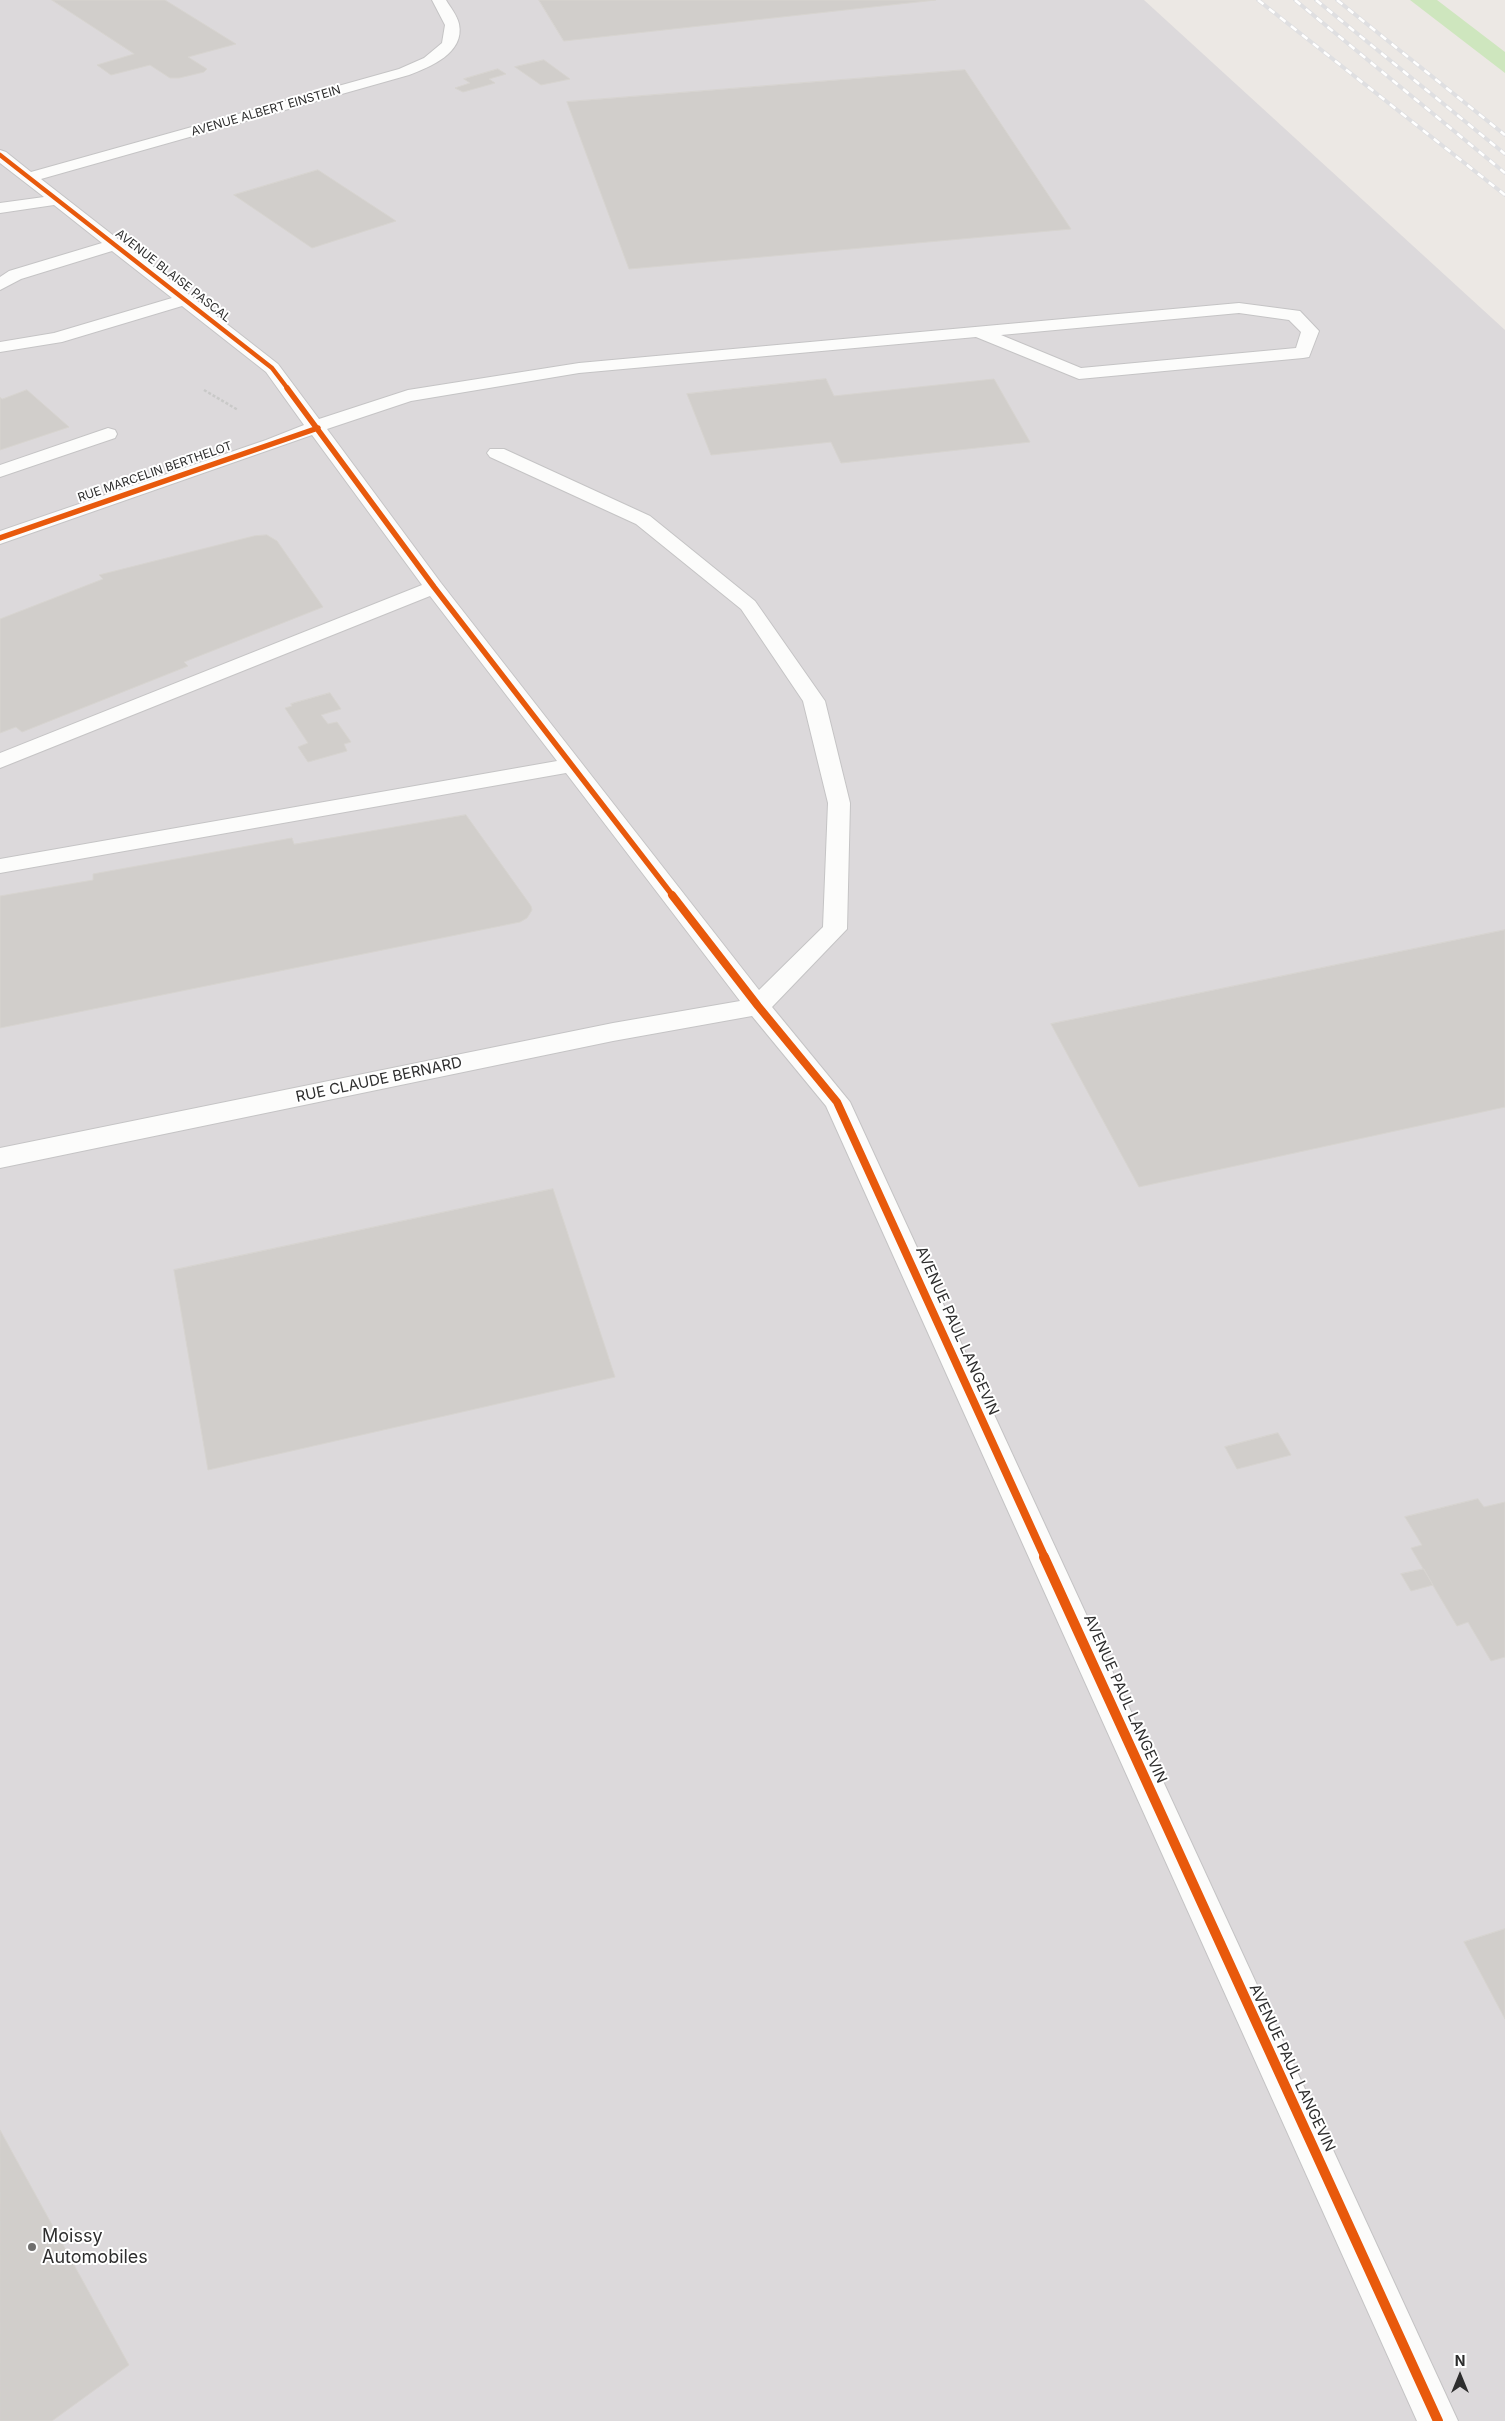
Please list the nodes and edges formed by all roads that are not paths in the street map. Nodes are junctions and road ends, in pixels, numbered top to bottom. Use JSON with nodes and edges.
{"nodes":[{"id":1,"x":439,"y":0,"type":"edge"},
{"id":2,"x":0,"y":155,"type":"edge"},
{"id":3,"x":30,"y":178,"type":"junction"},
{"id":4,"x":58,"y":200,"type":"junction"},
{"id":5,"x":0,"y":208,"type":"edge"},
{"id":6,"x":113,"y":245,"type":"junction"},
{"id":7,"x":0,"y":285,"type":"edge"},
{"id":8,"x":185,"y":300,"type":"junction"},
{"id":9,"x":979,"y":332,"type":"junction"},
{"id":10,"x":0,"y":346,"type":"edge"},
{"id":11,"x":318,"y":428,"type":"junction"},
{"id":12,"x":108,"y":434,"type":"dead end"},
{"id":13,"x":497,"y":453,"type":"dead end"},
{"id":14,"x":0,"y":471,"type":"edge"},
{"id":15,"x":0,"y":538,"type":"edge"},
{"id":16,"x":434,"y":587,"type":"junction"},
{"id":17,"x":0,"y":760,"type":"edge"},
{"id":18,"x":572,"y":765,"type":"junction"},
{"id":19,"x":0,"y":866,"type":"edge"},
{"id":20,"x":758,"y":1006,"type":"junction"},
{"id":21,"x":0,"y":1158,"type":"edge"},
{"id":22,"x":1438,"y":2421,"type":"edge"}],
"edges":[{"from":1,"to":3,"type":"street","name":"AVENUE ALBERT EINSTEIN"},
{"from":2,"to":3,"type":"street","name":"AVENUE BLAISE PASCAL"},
{"from":3,"to":4,"type":"street","name":"AVENUE BLAISE PASCAL"},
{"from":4,"to":5,"type":"street"},
{"from":4,"to":6,"type":"street","name":"AVENUE BLAISE PASCAL"},
{"from":6,"to":7,"type":"street"},
{"from":6,"to":8,"type":"street","name":"AVENUE BLAISE PASCAL"},
{"from":8,"to":10,"type":"street"},
{"from":8,"to":11,"type":"street","name":"AVENUE BLAISE PASCAL"},
{"from":9,"to":9,"type":"street","name":"RUE MARCELIN BERTHELOT"},
{"from":9,"to":11,"type":"street","name":"RUE MARCELIN BERTHELOT"},
{"from":11,"to":15,"type":"street","name":"RUE MARCELIN BERTHELOT"},
{"from":11,"to":16,"type":"street","name":"AVENUE BLAISE PASCAL"},
{"from":12,"to":14,"type":"street"},
{"from":13,"to":20,"type":"street"},
{"from":16,"to":17,"type":"street"},
{"from":16,"to":18,"type":"street","name":"AVENUE BLAISE PASCAL"},
{"from":18,"to":19,"type":"street"},
{"from":18,"to":20,"type":"street","name":"AVENUE PAUL LANGEVIN"},
{"from":20,"to":21,"type":"street","name":"RUE CLAUDE BERNARD"},
{"from":20,"to":22,"type":"street","name":"AVENUE PAUL LANGEVIN"}]}
